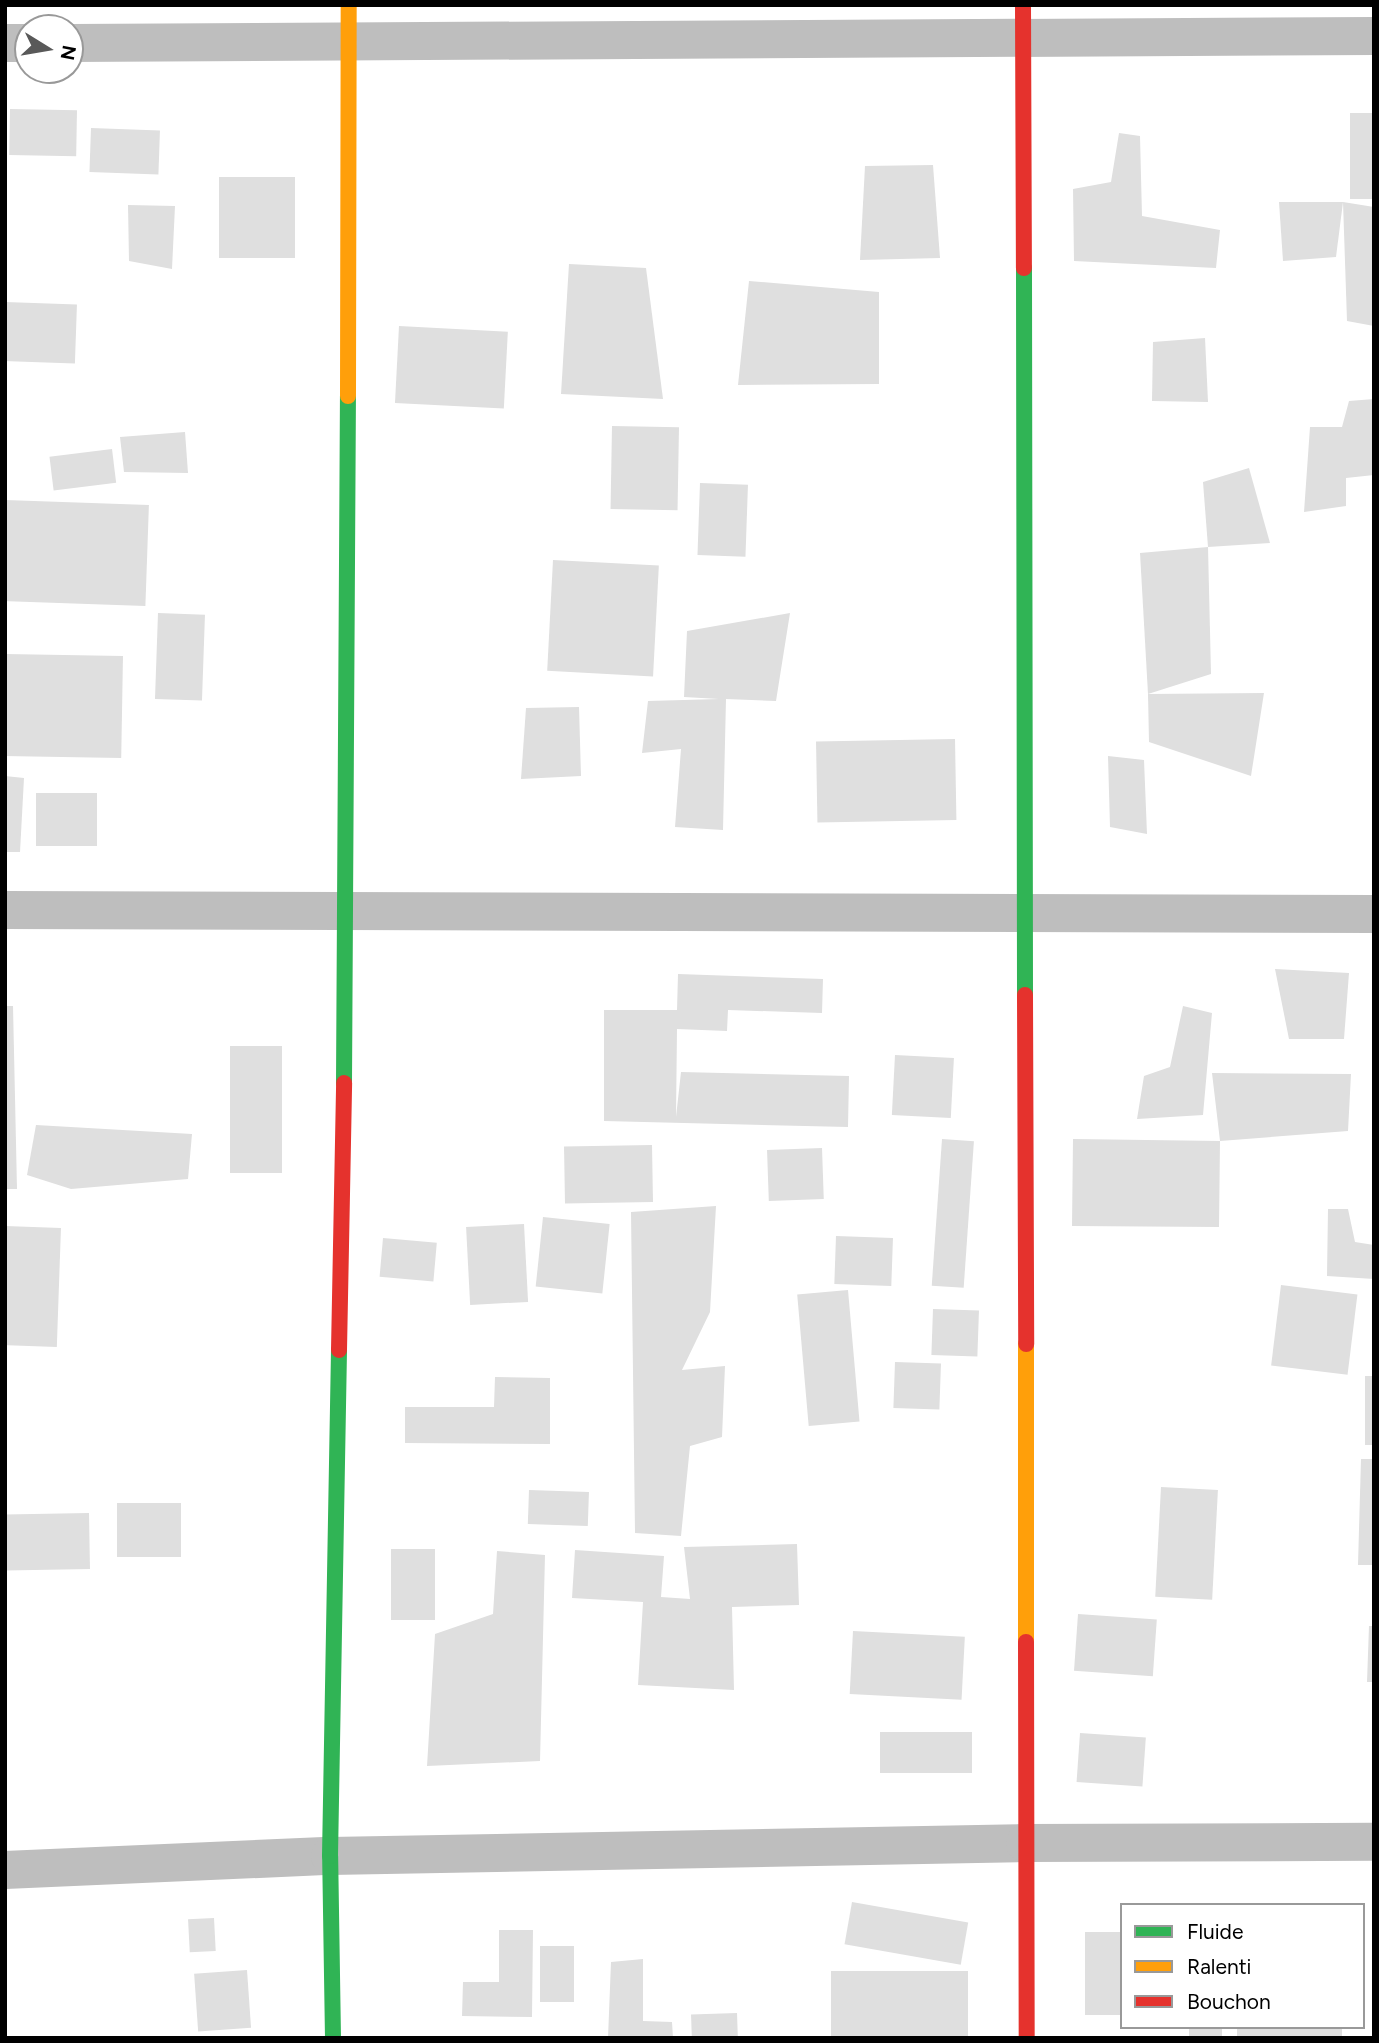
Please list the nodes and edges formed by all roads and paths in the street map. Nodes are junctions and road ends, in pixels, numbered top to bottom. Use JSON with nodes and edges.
{"nodes":[{"id":1,"x":1023,"y":21,"type":"edge"},
{"id":2,"x":349,"y":23,"type":"edge"},
{"id":3,"x":1374,"y":36,"type":"edge"},
{"id":4,"x":84,"y":42,"type":"edge"},
{"id":5,"x":5,"y":910,"type":"edge"},
{"id":6,"x":347,"y":910,"type":"junction"},
{"id":7,"x":1023,"y":914,"type":"junction"},
{"id":8,"x":1374,"y":914,"type":"edge"},
{"id":9,"x":1374,"y":1842,"type":"edge"},
{"id":10,"x":1025,"y":1843,"type":"junction"},
{"id":11,"x":330,"y":1856,"type":"junction"},
{"id":12,"x":5,"y":1870,"type":"edge"},
{"id":13,"x":333,"y":2038,"type":"edge"},
{"id":14,"x":1027,"y":2038,"type":"edge"}],
"edges":[{"from":1,"to":2,"type":"street"},
{"from":1,"to":3,"type":"street"},
{"from":1,"to":7,"type":"street"},
{"from":2,"to":4,"type":"street"},
{"from":2,"to":6,"type":"street"},
{"from":5,"to":6,"type":"street"},
{"from":6,"to":7,"type":"street"},
{"from":6,"to":11,"type":"street"},
{"from":7,"to":8,"type":"street"},
{"from":7,"to":10,"type":"street"},
{"from":9,"to":10,"type":"street"},
{"from":10,"to":11,"type":"street"},
{"from":10,"to":14,"type":"street"},
{"from":11,"to":12,"type":"street"},
{"from":11,"to":13,"type":"street"}]}
